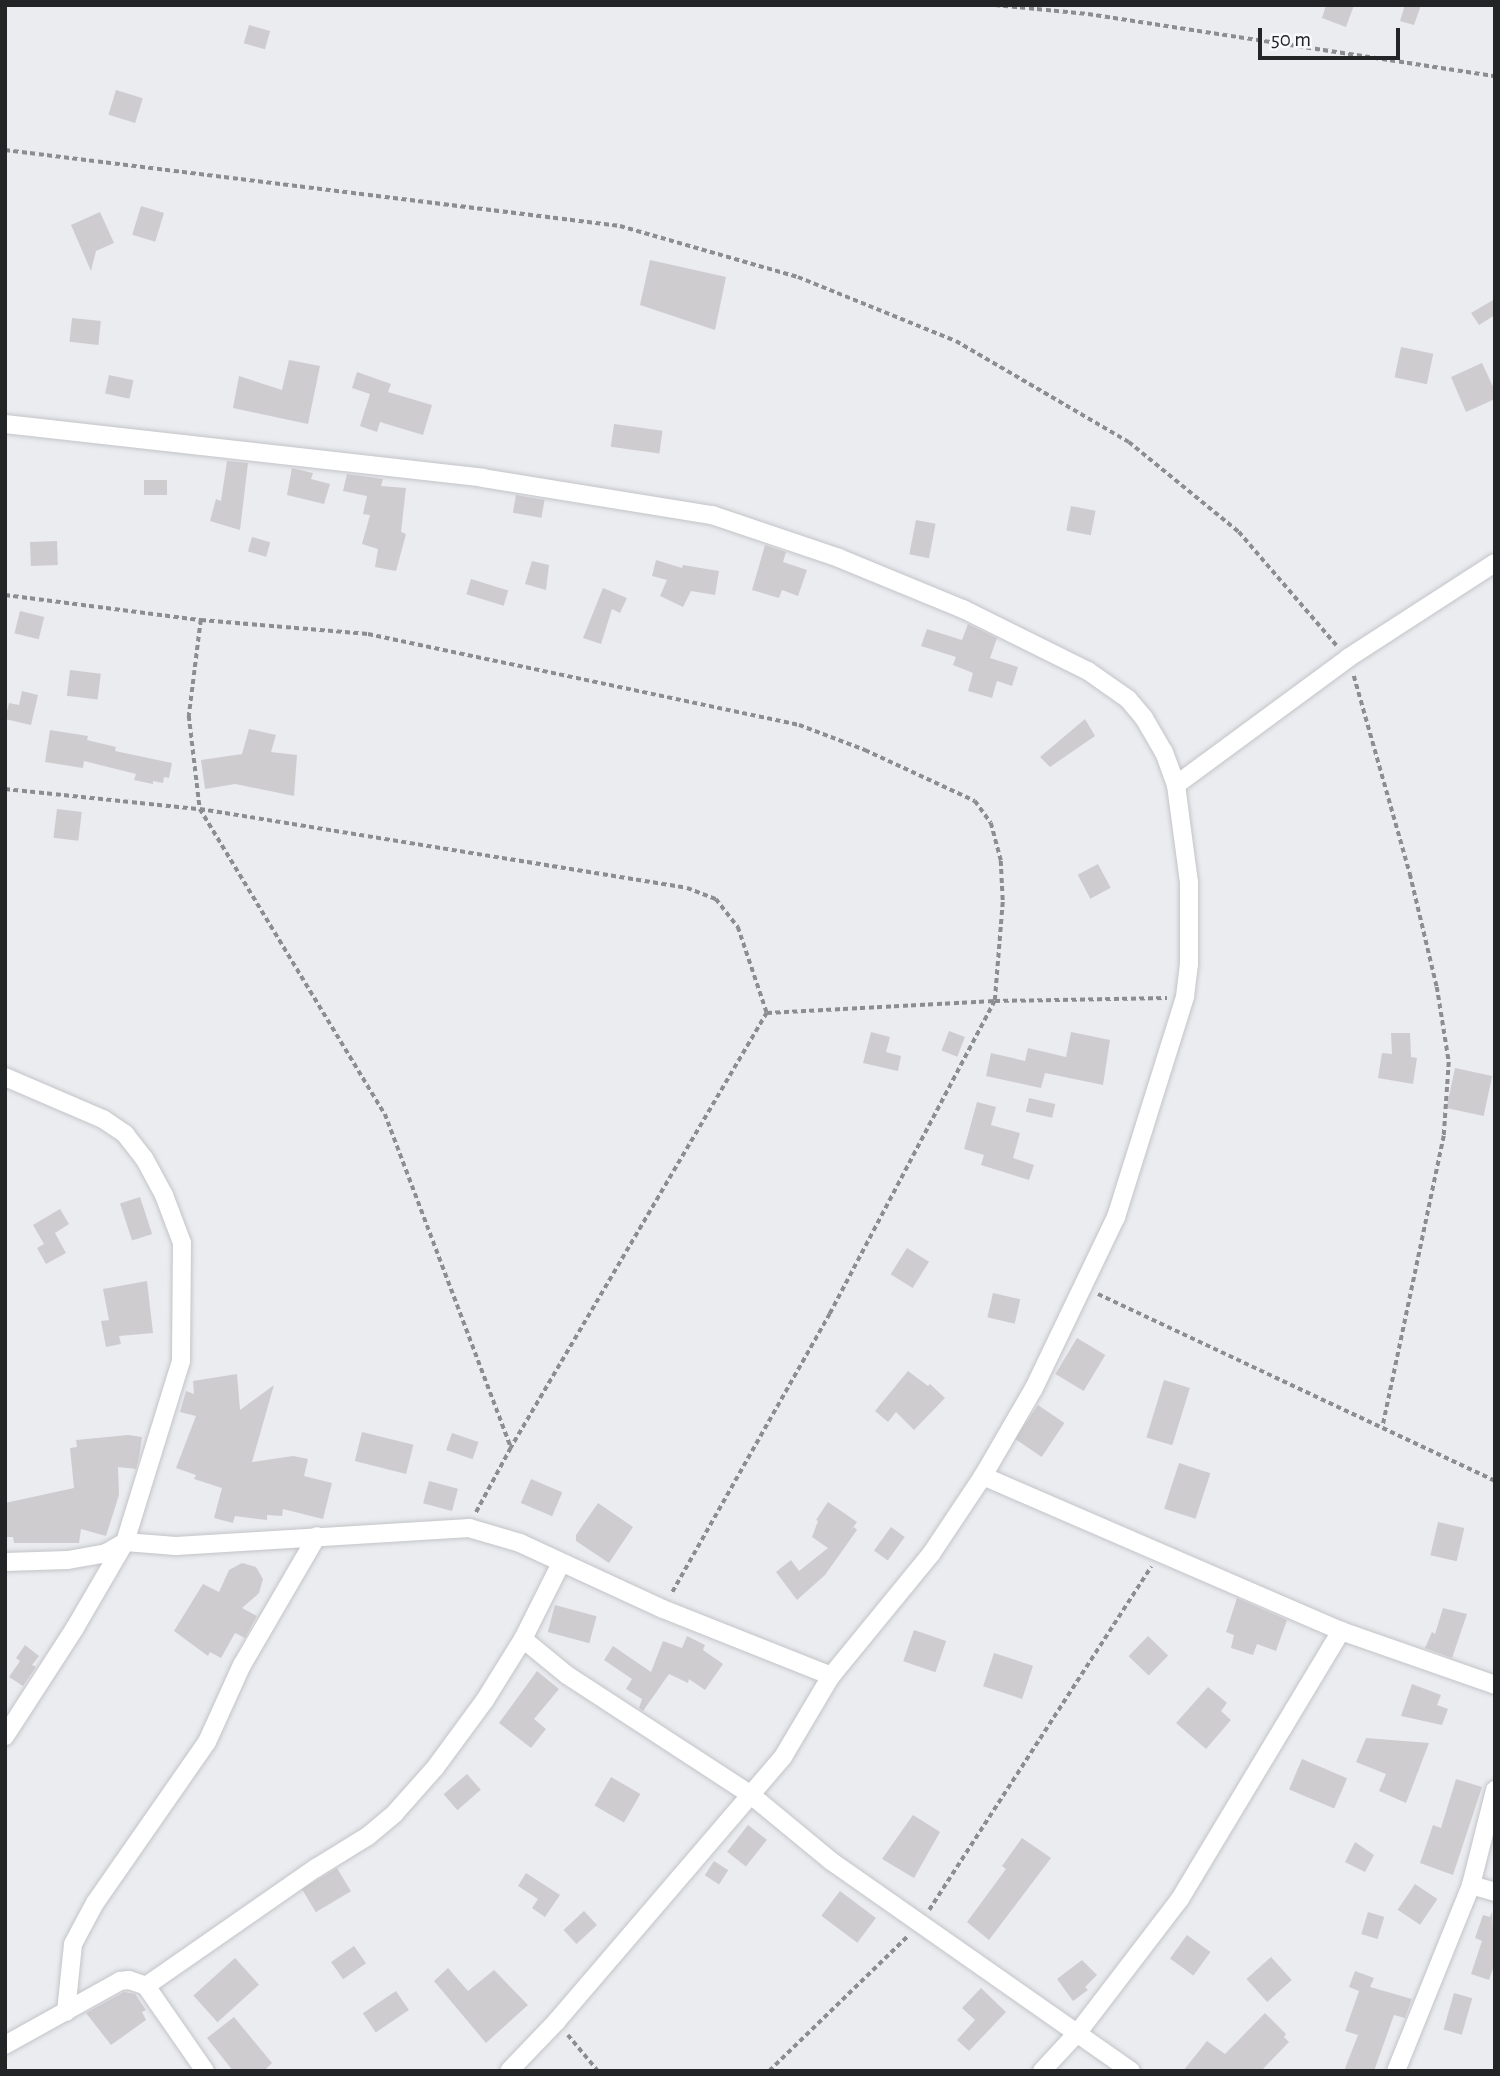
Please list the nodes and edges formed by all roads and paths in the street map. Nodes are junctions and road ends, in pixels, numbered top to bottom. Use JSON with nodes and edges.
{"nodes":[{"id":1,"x":995,"y":5,"type":"edge"},
{"id":2,"x":1495,"y":76,"type":"edge"},
{"id":3,"x":5,"y":150,"type":"edge"},
{"id":4,"x":5,"y":425,"type":"edge"},
{"id":5,"x":1495,"y":563,"type":"edge"},
{"id":6,"x":5,"y":595,"type":"edge"},
{"id":7,"x":201,"y":620,"type":"junction"},
{"id":8,"x":1348,"y":658,"type":"junction"},
{"id":9,"x":1176,"y":785,"type":"junction"},
{"id":10,"x":5,"y":789,"type":"edge"},
{"id":11,"x":200,"y":809,"type":"junction"},
{"id":12,"x":1185,"y":997,"type":"junction"},
{"id":13,"x":995,"y":1001,"type":"junction"},
{"id":14,"x":767,"y":1013,"type":"junction"},
{"id":15,"x":5,"y":1077,"type":"edge"},
{"id":16,"x":1084,"y":1288,"type":"junction"},
{"id":17,"x":1383,"y":1426,"type":"junction"},
{"id":18,"x":511,"y":1448,"type":"junction"},
{"id":19,"x":983,"y":1476,"type":"junction"},
{"id":20,"x":1495,"y":1481,"type":"edge"},
{"id":21,"x":469,"y":1528,"type":"junction"},
{"id":22,"x":317,"y":1536,"type":"junction"},
{"id":23,"x":125,"y":1542,"type":"junction"},
{"id":24,"x":1160,"y":1553,"type":"junction"},
{"id":25,"x":5,"y":1562,"type":"edge"},
{"id":26,"x":561,"y":1563,"type":"junction"},
{"id":27,"x":663,"y":1609,"type":"junction"},
{"id":28,"x":1341,"y":1631,"type":"junction"},
{"id":29,"x":523,"y":1639,"type":"junction"},
{"id":30,"x":831,"y":1676,"type":"junction"},
{"id":31,"x":1495,"y":1685,"type":"edge"},
{"id":32,"x":5,"y":1736,"type":"edge"},
{"id":33,"x":1495,"y":1790,"type":"edge"},
{"id":34,"x":751,"y":1795,"type":"junction"},
{"id":35,"x":1471,"y":1885,"type":"junction"},
{"id":36,"x":1495,"y":1892,"type":"edge"},
{"id":37,"x":920,"y":1924,"type":"junction"},
{"id":38,"x":146,"y":1986,"type":"junction"},
{"id":39,"x":66,"y":2012,"type":"junction"},
{"id":40,"x":557,"y":2021,"type":"junction"},
{"id":41,"x":1079,"y":2031,"type":"junction"},
{"id":42,"x":5,"y":2045,"type":"edge"},
{"id":43,"x":205,"y":2071,"type":"edge"},
{"id":44,"x":509,"y":2071,"type":"edge"},
{"id":45,"x":598,"y":2071,"type":"edge"},
{"id":46,"x":769,"y":2071,"type":"edge"},
{"id":47,"x":1042,"y":2071,"type":"edge"},
{"id":48,"x":1131,"y":2071,"type":"edge"},
{"id":49,"x":1396,"y":2071,"type":"edge"}],
"edges":[{"from":1,"to":2,"type":"path"},
{"from":3,"to":8,"type":"path"},
{"from":4,"to":9,"type":"street"},
{"from":5,"to":8,"type":"street"},
{"from":6,"to":7,"type":"path"},
{"from":7,"to":11,"type":"path"},
{"from":7,"to":13,"type":"path"},
{"from":8,"to":9,"type":"street"},
{"from":8,"to":17,"type":"path"},
{"from":9,"to":12,"type":"street"},
{"from":10,"to":11,"type":"path"},
{"from":11,"to":14,"type":"path"},
{"from":11,"to":18,"type":"path"},
{"from":12,"to":13,"type":"path"},
{"from":12,"to":16,"type":"street"},
{"from":13,"to":14,"type":"path"},
{"from":13,"to":27,"type":"path"},
{"from":14,"to":18,"type":"path"},
{"from":15,"to":23,"type":"street"},
{"from":16,"to":17,"type":"path"},
{"from":16,"to":19,"type":"street"},
{"from":17,"to":20,"type":"path"},
{"from":18,"to":21,"type":"path"},
{"from":19,"to":24,"type":"street"},
{"from":19,"to":30,"type":"street"},
{"from":21,"to":22,"type":"street"},
{"from":21,"to":26,"type":"street"},
{"from":22,"to":23,"type":"street"},
{"from":22,"to":39,"type":"street"},
{"from":23,"to":25,"type":"street"},
{"from":23,"to":32,"type":"street"},
{"from":24,"to":28,"type":"street"},
{"from":24,"to":37,"type":"path"},
{"from":26,"to":27,"type":"street"},
{"from":26,"to":29,"type":"street"},
{"from":27,"to":30,"type":"street"},
{"from":28,"to":31,"type":"street"},
{"from":28,"to":41,"type":"street"},
{"from":29,"to":34,"type":"street"},
{"from":29,"to":38,"type":"street"},
{"from":30,"to":34,"type":"street"},
{"from":33,"to":35,"type":"street"},
{"from":34,"to":37,"type":"street"},
{"from":34,"to":40,"type":"street"},
{"from":35,"to":36,"type":"street"},
{"from":35,"to":49,"type":"street"},
{"from":37,"to":41,"type":"street"},
{"from":37,"to":46,"type":"path"},
{"from":38,"to":39,"type":"street"},
{"from":38,"to":43,"type":"street"},
{"from":39,"to":42,"type":"street"},
{"from":40,"to":44,"type":"street"},
{"from":40,"to":45,"type":"path"},
{"from":41,"to":47,"type":"street"},
{"from":41,"to":48,"type":"street"}]}
